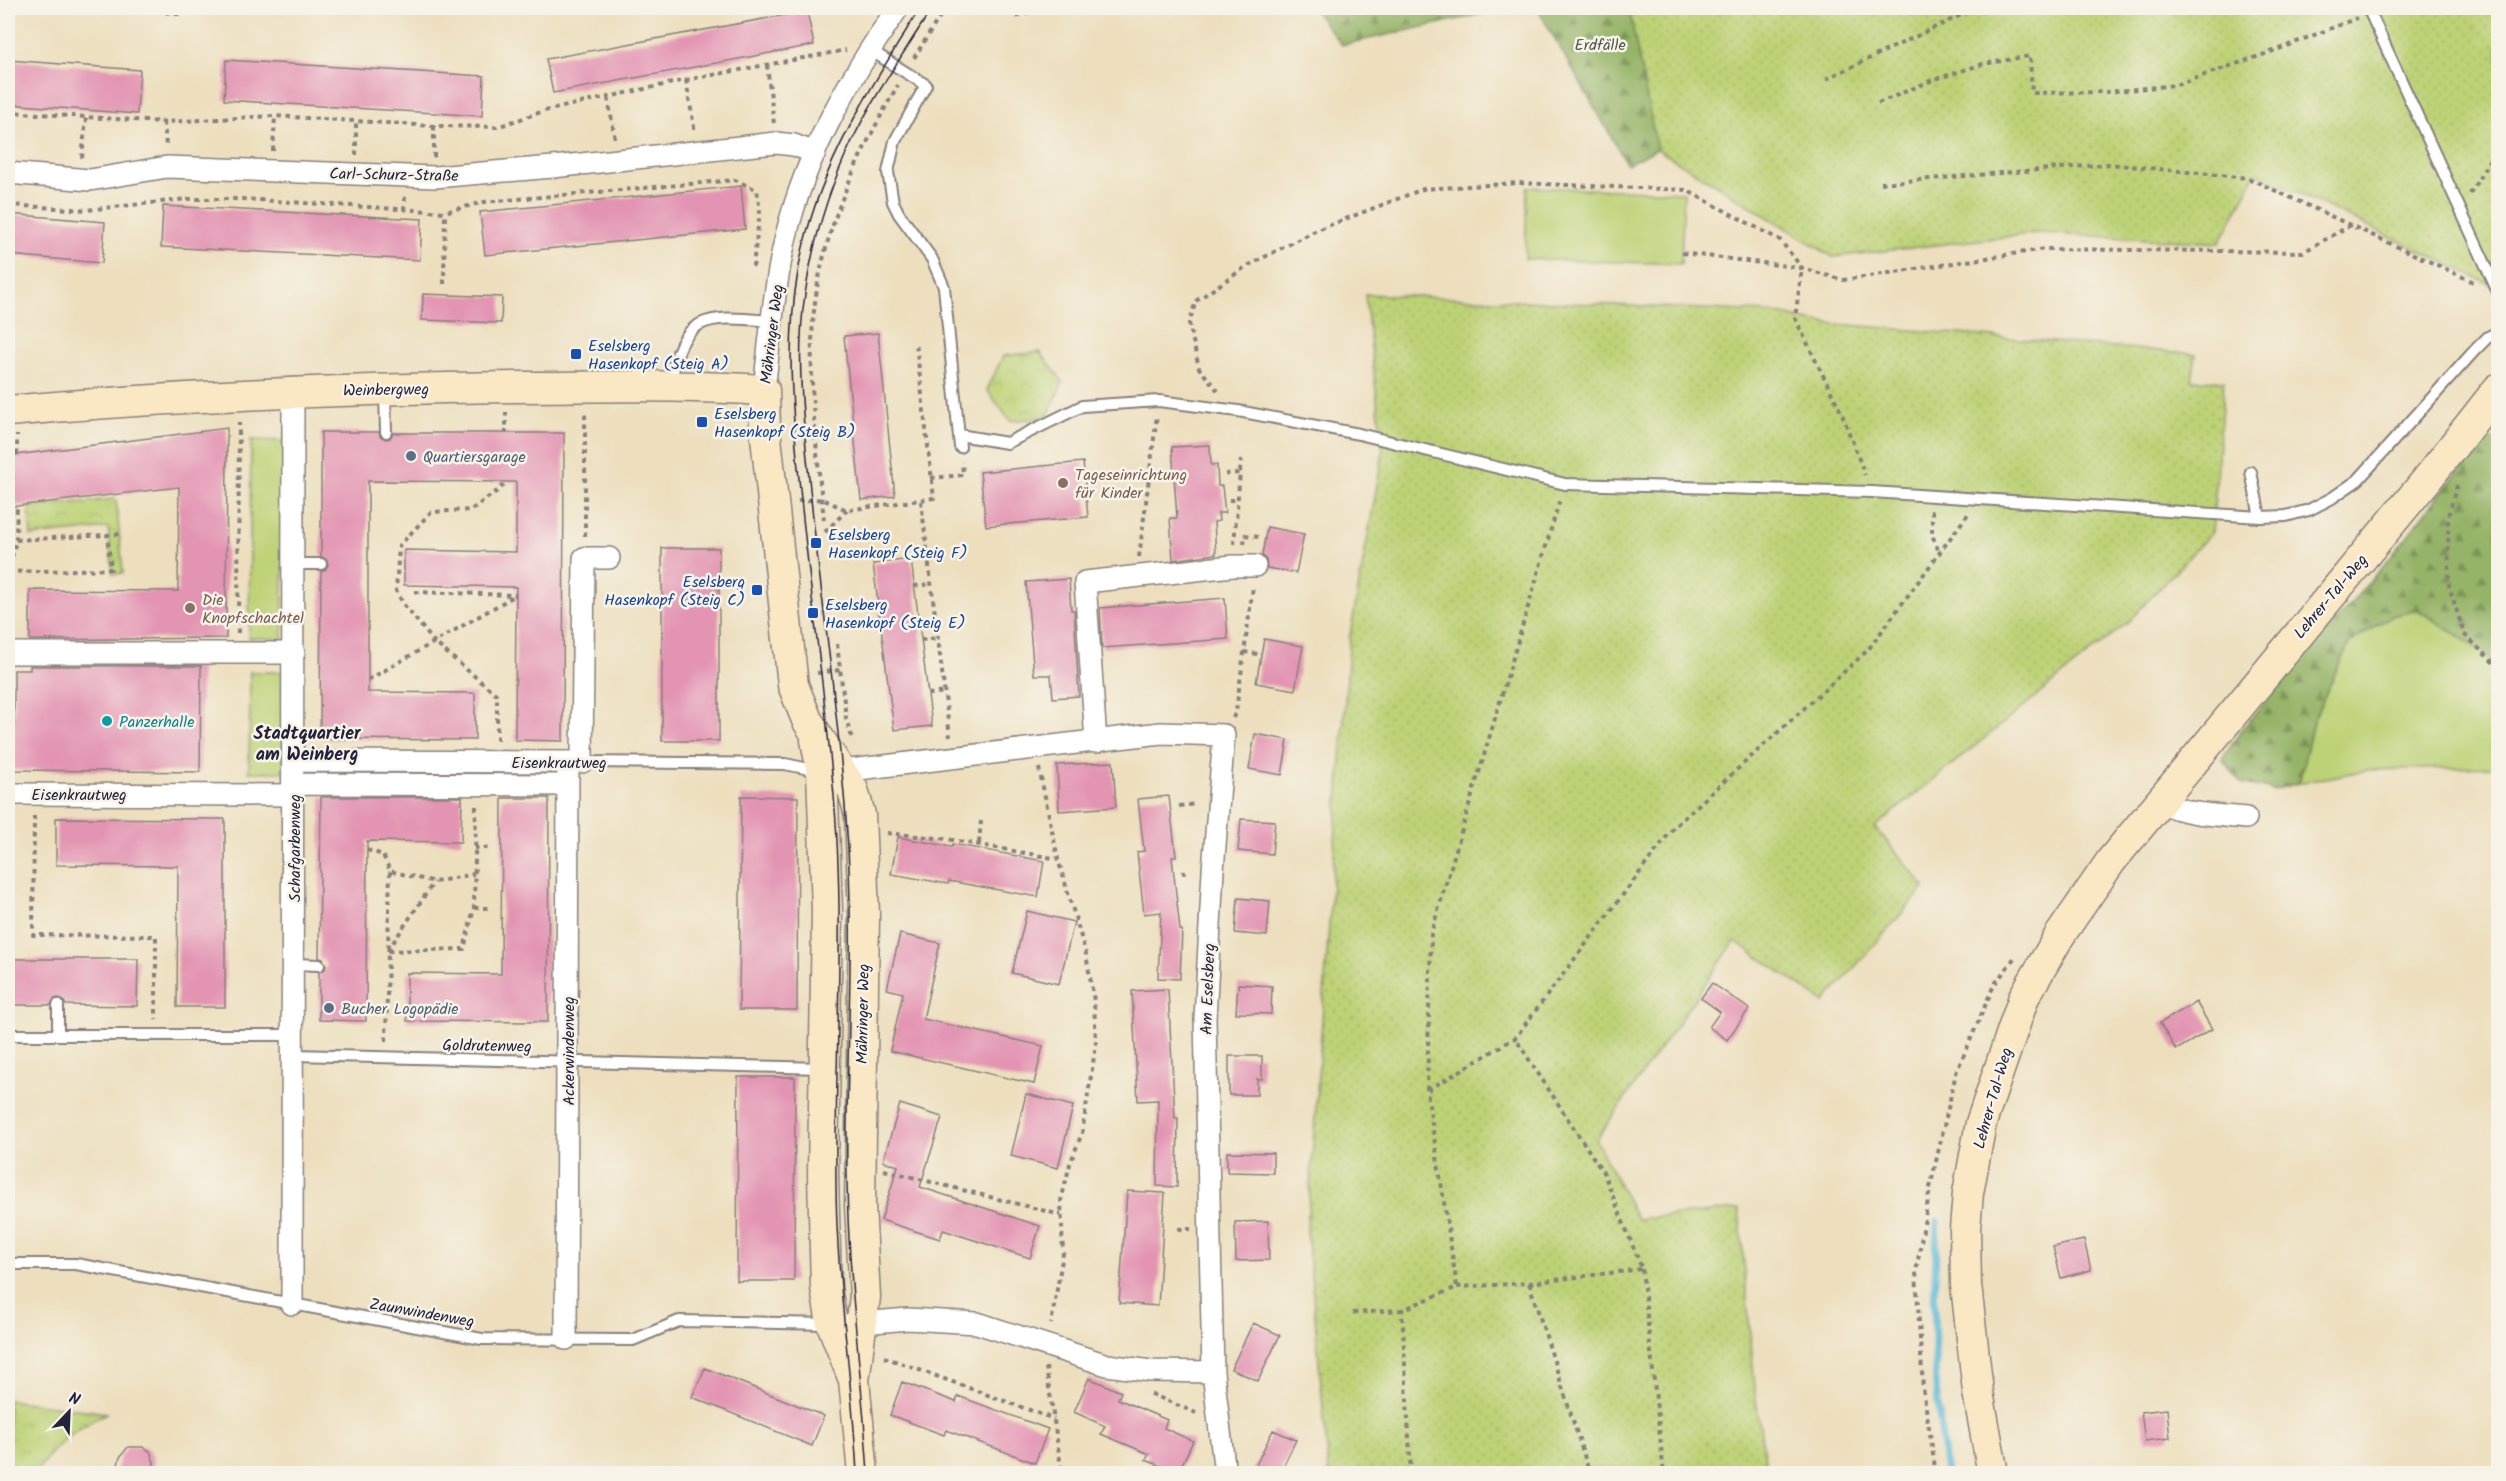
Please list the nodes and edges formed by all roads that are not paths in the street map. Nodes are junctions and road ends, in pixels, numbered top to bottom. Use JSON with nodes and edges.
{"nodes":[{"id":1,"x":898,"y":8,"type":"edge"},
{"id":2,"x":2368,"y":10,"type":"edge"},
{"id":3,"x":861,"y":50,"type":"junction"},
{"id":4,"x":814,"y":153,"type":"junction"},
{"id":5,"x":8,"y":173,"type":"edge"},
{"id":6,"x":2499,"y":292,"type":"edge"},
{"id":7,"x":772,"y":321,"type":"junction"},
{"id":8,"x":2499,"y":332,"type":"edge"},
{"id":9,"x":670,"y":388,"type":"junction"},
{"id":10,"x":385,"y":389,"type":"junction"},
{"id":11,"x":2499,"y":389,"type":"edge"},
{"id":12,"x":764,"y":390,"type":"junction"},
{"id":13,"x":293,"y":391,"type":"junction"},
{"id":14,"x":8,"y":411,"type":"edge"},
{"id":15,"x":386,"y":432,"type":"dead end"},
{"id":16,"x":959,"y":435,"type":"junction"},
{"id":17,"x":960,"y":447,"type":"road end"},
{"id":18,"x":2251,"y":472,"type":"dead end"},
{"id":19,"x":2260,"y":518,"type":"junction"},
{"id":20,"x":609,"y":558,"type":"dead end"},
{"id":21,"x":294,"y":564,"type":"junction"},
{"id":22,"x":321,"y":564,"type":"dead end"},
{"id":23,"x":1255,"y":566,"type":"road end"},
{"id":24,"x":8,"y":653,"type":"edge"},
{"id":25,"x":294,"y":653,"type":"junction"},
{"id":26,"x":1096,"y":742,"type":"junction"},
{"id":27,"x":295,"y":761,"type":"junction"},
{"id":28,"x":575,"y":762,"type":"junction"},
{"id":29,"x":843,"y":771,"type":"junction"},
{"id":30,"x":568,"y":785,"type":"junction"},
{"id":31,"x":294,"y":789,"type":"junction"},
{"id":32,"x":8,"y":794,"type":"edge"},
{"id":33,"x":2159,"y":801,"type":"junction"},
{"id":34,"x":2246,"y":818,"type":"dead end"},
{"id":35,"x":294,"y":964,"type":"junction"},
{"id":36,"x":319,"y":965,"type":"dead end"},
{"id":37,"x":58,"y":1005,"type":"dead end"},
{"id":38,"x":8,"y":1035,"type":"edge"},
{"id":39,"x":58,"y":1035,"type":"junction"},
{"id":40,"x":293,"y":1045,"type":"junction"},
{"id":41,"x":568,"y":1063,"type":"junction"},
{"id":42,"x":825,"y":1068,"type":"junction"},
{"id":43,"x":8,"y":1264,"type":"edge"},
{"id":44,"x":292,"y":1304,"type":"junction"},
{"id":45,"x":863,"y":1323,"type":"junction"},
{"id":46,"x":832,"y":1324,"type":"junction"},
{"id":47,"x":566,"y":1339,"type":"junction"},
{"id":48,"x":1213,"y":1372,"type":"junction"},
{"id":49,"x":854,"y":1380,"type":"junction"},
{"id":50,"x":863,"y":1473,"type":"edge"},
{"id":51,"x":1225,"y":1473,"type":"edge"},
{"id":52,"x":1993,"y":1473,"type":"edge"}],
"edges":[{"from":1,"to":3,"type":"street","name":"Mähringer Weg"},
{"from":2,"to":6,"type":"lane"},
{"from":3,"to":4,"type":"street","name":"Mähringer Weg"},
{"from":3,"to":16,"type":"lane"},
{"from":4,"to":5,"type":"street","name":"Carl-Schurz-Straße"},
{"from":4,"to":7,"type":"street","name":"Mähringer Weg"},
{"from":7,"to":9,"type":"lane"},
{"from":7,"to":12,"type":"street","name":"Mähringer Weg"},
{"from":8,"to":19,"type":"lane"},
{"from":9,"to":10,"type":"street","name":"Weinbergweg"},
{"from":9,"to":12,"type":"street","name":"Weinbergweg"},
{"from":10,"to":13,"type":"street","name":"Weinbergweg"},
{"from":10,"to":15,"type":"lane"},
{"from":11,"to":33,"type":"street","name":"Lehrer-Tal-Weg"},
{"from":12,"to":29,"type":"street","name":"Mähringer Weg"},
{"from":13,"to":14,"type":"street","name":"Weinbergweg"},
{"from":13,"to":21,"type":"street","name":"Schafgarbenweg"},
{"from":16,"to":17,"type":"lane"},
{"from":16,"to":19,"type":"lane"},
{"from":18,"to":19,"type":"lane"},
{"from":20,"to":28,"type":"street","name":"Ackerwindenweg"},
{"from":21,"to":22,"type":"lane"},
{"from":21,"to":25,"type":"street","name":"Schafgarbenweg"},
{"from":23,"to":26,"type":"street"},
{"from":24,"to":25,"type":"street"},
{"from":25,"to":27,"type":"street","name":"Schafgarbenweg"},
{"from":26,"to":29,"type":"street"},
{"from":26,"to":48,"type":"street","name":"Am Eselsberg"},
{"from":27,"to":28,"type":"street","name":"Eisenkrautweg"},
{"from":27,"to":31,"type":"street","name":"Schafgarbenweg"},
{"from":28,"to":29,"type":"lane","name":"Eisenkrautweg"},
{"from":28,"to":30,"type":"street","name":"Ackerwindenweg"},
{"from":29,"to":42,"type":"street","name":"Mähringer Weg"},
{"from":29,"to":45,"type":"street","name":"Mähringer Weg"},
{"from":30,"to":31,"type":"street","name":"Eisenkrautweg"},
{"from":30,"to":41,"type":"street","name":"Ackerwindenweg"},
{"from":31,"to":32,"type":"street","name":"Eisenkrautweg"},
{"from":31,"to":35,"type":"street","name":"Schafgarbenweg"},
{"from":33,"to":34,"type":"street"},
{"from":33,"to":52,"type":"street","name":"Lehrer-Tal-Weg"},
{"from":35,"to":36,"type":"lane"},
{"from":35,"to":40,"type":"street","name":"Schafgarbenweg"},
{"from":37,"to":39,"type":"lane"},
{"from":38,"to":39,"type":"lane","name":"Goldrutenweg"},
{"from":39,"to":40,"type":"lane","name":"Goldrutenweg"},
{"from":40,"to":41,"type":"lane","name":"Goldrutenweg"},
{"from":40,"to":44,"type":"street","name":"Schafgarbenweg"},
{"from":41,"to":42,"type":"lane","name":"Goldrutenweg"},
{"from":41,"to":47,"type":"street","name":"Ackerwindenweg"},
{"from":42,"to":46,"type":"street","name":"Mähringer Weg"},
{"from":43,"to":44,"type":"lane","name":"Zaunwindenweg"},
{"from":44,"to":47,"type":"lane","name":"Zaunwindenweg"},
{"from":45,"to":46,"type":"street"},
{"from":45,"to":48,"type":"street"},
{"from":45,"to":49,"type":"street","name":"Mähringer Weg"},
{"from":46,"to":47,"type":"lane","name":"Zaunwindenweg"},
{"from":46,"to":49,"type":"street","name":"Mähringer Weg"},
{"from":48,"to":51,"type":"street","name":"Am Eselsberg"},
{"from":49,"to":50,"type":"street","name":"Mähringer Weg"}]}
